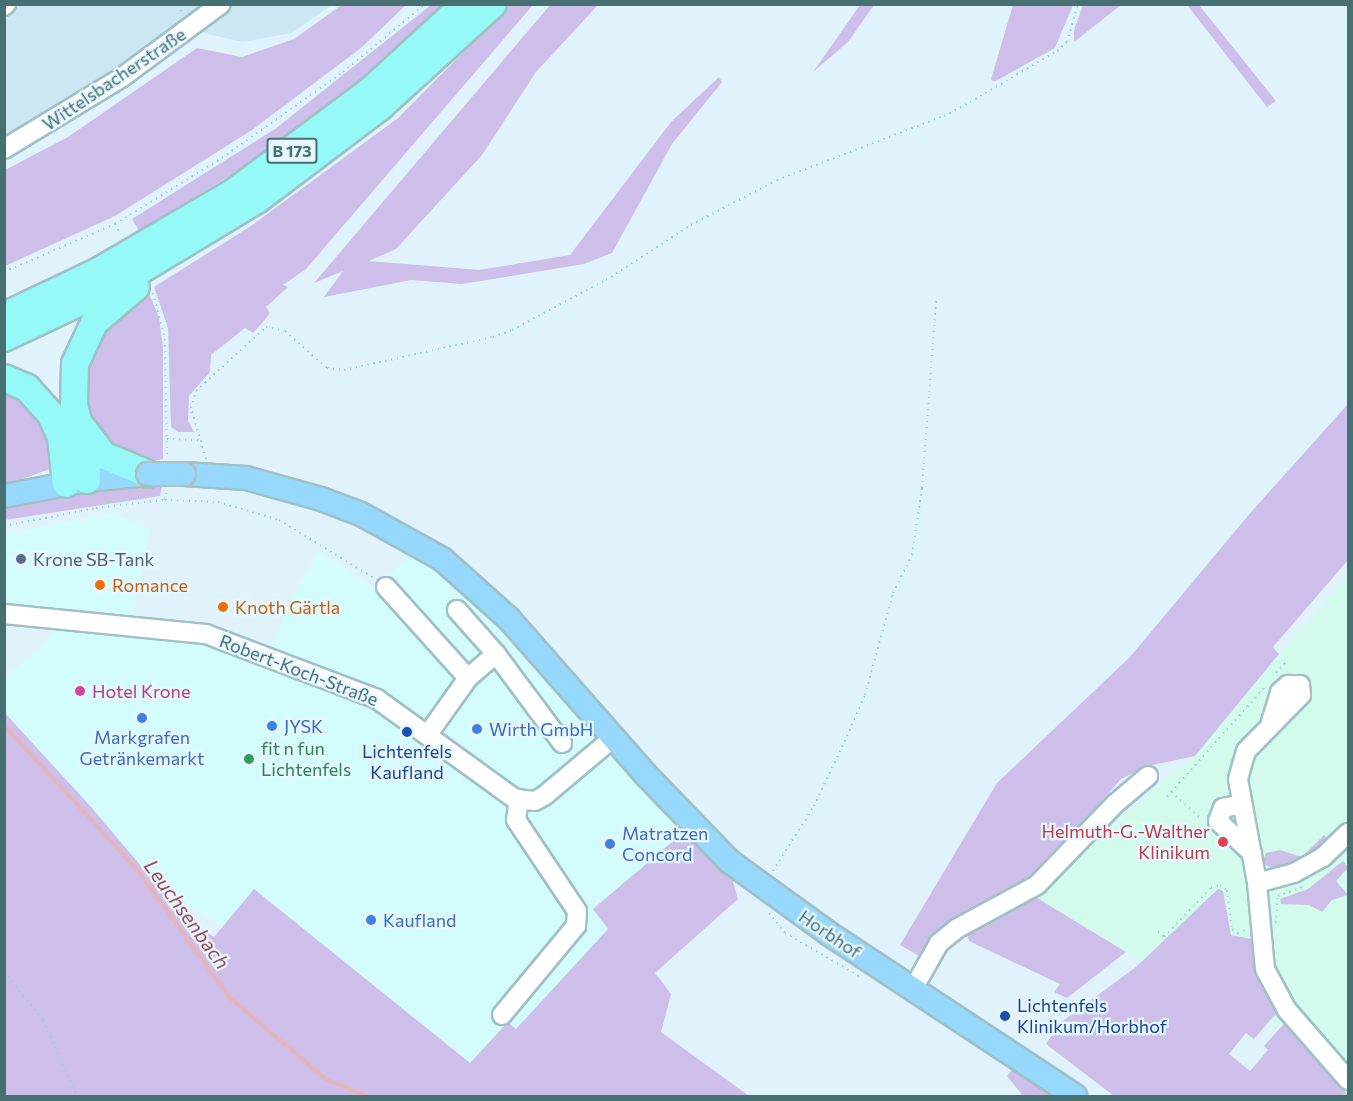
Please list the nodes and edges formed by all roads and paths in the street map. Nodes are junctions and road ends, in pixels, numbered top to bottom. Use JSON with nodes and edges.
{"nodes":[{"id":1,"x":221,"y":4,"type":"edge"},
{"id":2,"x":425,"y":4,"type":"edge"},
{"id":3,"x":465,"y":4,"type":"edge"},
{"id":4,"x":493,"y":4,"type":"edge"},
{"id":5,"x":1078,"y":4,"type":"edge"},
{"id":6,"x":4,"y":149,"type":"edge"},
{"id":7,"x":115,"y":224,"type":"junction"},
{"id":8,"x":208,"y":232,"type":"junction"},
{"id":9,"x":120,"y":233,"type":"dead end"},
{"id":10,"x":4,"y":272,"type":"edge"},
{"id":11,"x":152,"y":287,"type":"dead end"},
{"id":12,"x":936,"y":301,"type":"dead end"},
{"id":13,"x":4,"y":316,"type":"edge"},
{"id":14,"x":4,"y":338,"type":"edge"},
{"id":15,"x":4,"y":378,"type":"edge"},
{"id":16,"x":81,"y":424,"type":"junction"},
{"id":17,"x":167,"y":439,"type":"junction"},
{"id":18,"x":166,"y":474,"type":"junction"},
{"id":19,"x":76,"y":482,"type":"junction"},
{"id":20,"x":4,"y":496,"type":"edge"},
{"id":21,"x":165,"y":500,"type":"junction"},
{"id":22,"x":4,"y":526,"type":"edge"},
{"id":23,"x":386,"y":587,"type":"joint"},
{"id":24,"x":457,"y":610,"type":"dead end"},
{"id":25,"x":4,"y":614,"type":"edge"},
{"id":26,"x":496,"y":654,"type":"junction"},
{"id":27,"x":1286,"y":662,"type":"dead end"},
{"id":28,"x":468,"y":678,"type":"junction"},
{"id":29,"x":1301,"y":695,"type":"dead end"},
{"id":30,"x":428,"y":734,"type":"junction"},
{"id":31,"x":613,"y":738,"type":"junction"},
{"id":32,"x":562,"y":743,"type":"dead end"},
{"id":33,"x":1148,"y":776,"type":"dead end"},
{"id":34,"x":1171,"y":792,"type":"junction"},
{"id":35,"x":1167,"y":797,"type":"dead end"},
{"id":36,"x":519,"y":799,"type":"junction"},
{"id":37,"x":1242,"y":808,"type":"junction"},
{"id":38,"x":1206,"y":823,"type":"dead end"},
{"id":39,"x":1348,"y":833,"type":"edge"},
{"id":40,"x":1252,"y":853,"type":"junction"},
{"id":41,"x":775,"y":866,"type":"dead end"},
{"id":42,"x":1257,"y":882,"type":"junction"},
{"id":43,"x":1278,"y":896,"type":"dead end"},
{"id":44,"x":1248,"y":922,"type":"dead end"},
{"id":45,"x":1275,"y":927,"type":"dead end"},
{"id":46,"x":1158,"y":931,"type":"dead end"},
{"id":47,"x":4,"y":972,"type":"edge"},
{"id":48,"x":913,"y":989,"type":"junction"},
{"id":49,"x":502,"y":1015,"type":"dead end"},
{"id":50,"x":1348,"y":1080,"type":"edge"},
{"id":51,"x":77,"y":1096,"type":"edge"},
{"id":52,"x":1075,"y":1096,"type":"edge"}],
"edges":[{"from":1,"to":6,"type":"street","name":"Wittelsbacherstraße"},
{"from":2,"to":7,"type":"path"},
{"from":3,"to":13,"type":"highway","number":"B 173"},
{"from":4,"to":8,"type":"highway","number":"B 173"},
{"from":5,"to":17,"type":"path"},
{"from":7,"to":9,"type":"path"},
{"from":7,"to":10,"type":"path"},
{"from":8,"to":14,"type":"highway","number":"B 173"},
{"from":8,"to":16,"type":"highway"},
{"from":11,"to":17,"type":"path"},
{"from":12,"to":41,"type":"path"},
{"from":15,"to":19,"type":"highway"},
{"from":16,"to":18,"type":"highway"},
{"from":16,"to":19,"type":"highway"},
{"from":17,"to":18,"type":"path"},
{"from":18,"to":19,"type":"main road","name":"Horbhof"},
{"from":18,"to":21,"type":"path"},
{"from":18,"to":31,"type":"main road","name":"Horbhof"},
{"from":19,"to":20,"type":"main road","name":"Horbhof"},
{"from":21,"to":22,"type":"path"},
{"from":21,"to":23,"type":"path"},
{"from":23,"to":28,"type":"street"},
{"from":24,"to":26,"type":"street"},
{"from":25,"to":30,"type":"street","name":"Robert-Koch-Straße"},
{"from":26,"to":28,"type":"street"},
{"from":26,"to":32,"type":"street"},
{"from":27,"to":34,"type":"path"},
{"from":28,"to":30,"type":"street"},
{"from":29,"to":37,"type":"street"},
{"from":30,"to":36,"type":"street","name":"Robert-Koch-Straße"},
{"from":31,"to":36,"type":"street"},
{"from":31,"to":48,"type":"main road","name":"Horbhof"},
{"from":33,"to":48,"type":"street"},
{"from":34,"to":35,"type":"path"},
{"from":34,"to":38,"type":"path"},
{"from":36,"to":49,"type":"street"},
{"from":37,"to":40,"type":"street"},
{"from":37,"to":40,"type":"street"},
{"from":39,"to":42,"type":"street"},
{"from":40,"to":42,"type":"street"},
{"from":42,"to":50,"type":"street"},
{"from":43,"to":45,"type":"path"},
{"from":44,"to":46,"type":"path"},
{"from":47,"to":51,"type":"path"},
{"from":48,"to":52,"type":"main road","name":"Horbhof"}]}
